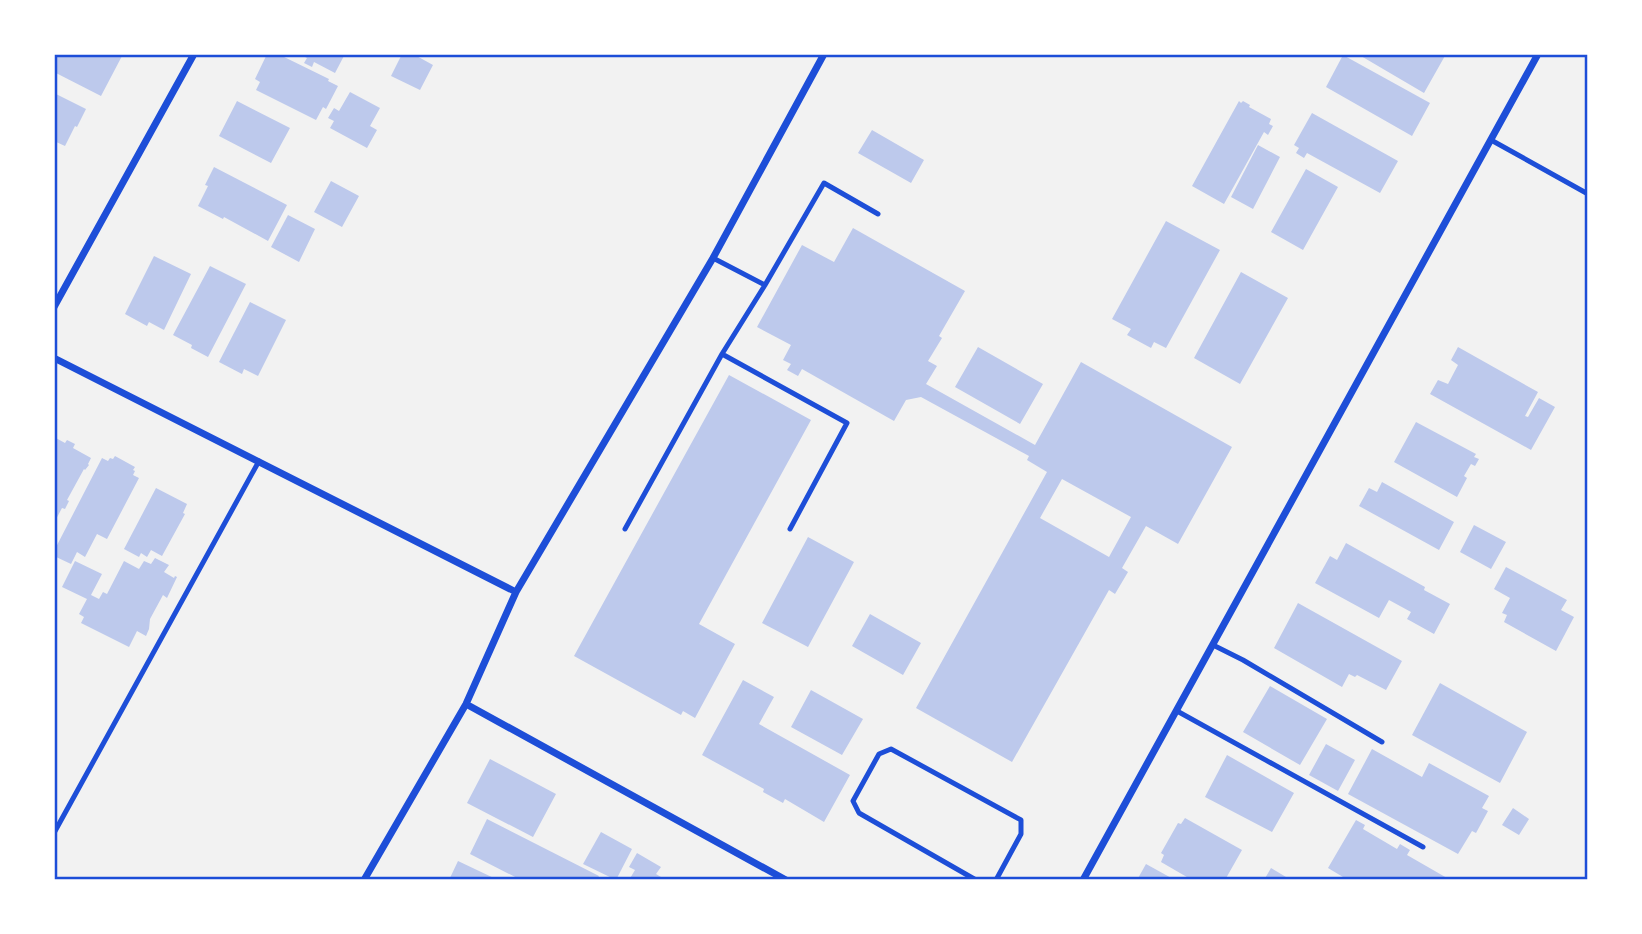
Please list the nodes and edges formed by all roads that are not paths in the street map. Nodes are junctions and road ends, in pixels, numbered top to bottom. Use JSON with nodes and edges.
{"nodes":[{"id":1,"x":194,"y":54,"type":"edge"},
{"id":2,"x":824,"y":54,"type":"edge"},
{"id":3,"x":1538,"y":54,"type":"edge"},
{"id":4,"x":1491,"y":139,"type":"junction"},
{"id":5,"x":1588,"y":194,"type":"edge"},
{"id":6,"x":878,"y":214,"type":"dead end"},
{"id":7,"x":713,"y":258,"type":"junction"},
{"id":8,"x":765,"y":285,"type":"junction"},
{"id":9,"x":54,"y":307,"type":"edge"},
{"id":10,"x":722,"y":354,"type":"junction"},
{"id":11,"x":54,"y":358,"type":"edge"},
{"id":12,"x":259,"y":461,"type":"junction"},
{"id":13,"x":625,"y":529,"type":"dead end"},
{"id":14,"x":790,"y":529,"type":"dead end"},
{"id":15,"x":516,"y":592,"type":"junction"},
{"id":16,"x":1213,"y":645,"type":"junction"},
{"id":17,"x":466,"y":704,"type":"junction"},
{"id":18,"x":1177,"y":711,"type":"junction"},
{"id":19,"x":1382,"y":742,"type":"dead end"},
{"id":20,"x":54,"y":833,"type":"edge"},
{"id":21,"x":1423,"y":847,"type":"dead end"},
{"id":22,"x":363,"y":880,"type":"edge"},
{"id":23,"x":786,"y":880,"type":"edge"},
{"id":24,"x":976,"y":880,"type":"edge"},
{"id":25,"x":996,"y":880,"type":"edge"},
{"id":26,"x":1083,"y":880,"type":"edge"}],
"edges":[{"from":1,"to":9,"type":"street"},
{"from":2,"to":7,"type":"street"},
{"from":3,"to":4,"type":"street"},
{"from":4,"to":5,"type":"lane"},
{"from":4,"to":16,"type":"street"},
{"from":6,"to":8,"type":"lane"},
{"from":7,"to":8,"type":"lane"},
{"from":7,"to":15,"type":"street"},
{"from":8,"to":10,"type":"lane"},
{"from":10,"to":13,"type":"lane"},
{"from":10,"to":14,"type":"lane"},
{"from":11,"to":12,"type":"street"},
{"from":12,"to":15,"type":"street"},
{"from":12,"to":20,"type":"lane"},
{"from":15,"to":17,"type":"street"},
{"from":16,"to":18,"type":"street"},
{"from":16,"to":19,"type":"lane"},
{"from":17,"to":22,"type":"street"},
{"from":17,"to":23,"type":"street"},
{"from":18,"to":21,"type":"lane"},
{"from":18,"to":26,"type":"street"},
{"from":24,"to":25,"type":"lane"}]}
